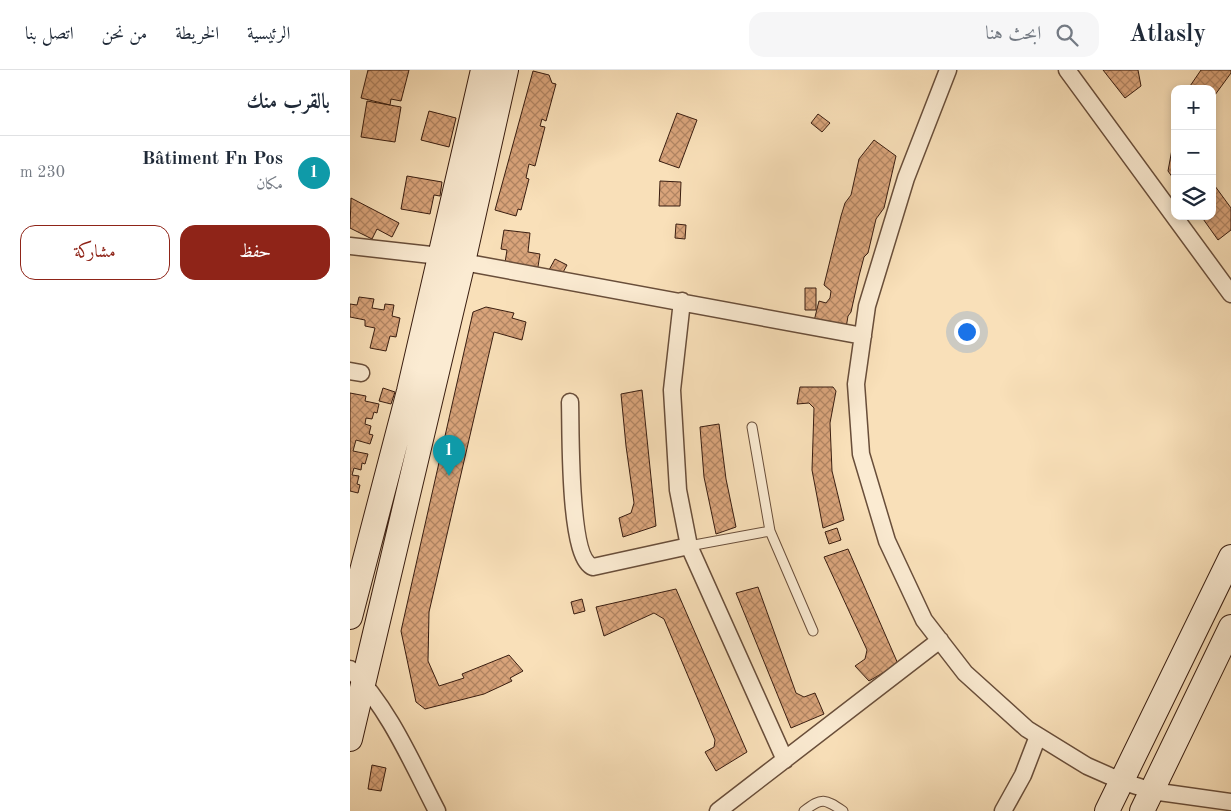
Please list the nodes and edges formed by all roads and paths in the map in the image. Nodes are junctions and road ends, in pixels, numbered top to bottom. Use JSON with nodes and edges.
{"nodes":[{"id":1,"x":483,"y":70,"type":"edge"},
{"id":2,"x":506,"y":70,"type":"edge"},
{"id":3,"x":948,"y":70,"type":"edge"},
{"id":4,"x":1067,"y":70,"type":"edge"},
{"id":5,"x":350,"y":246,"type":"edge"},
{"id":6,"x":440,"y":256,"type":"junction"},
{"id":7,"x":463,"y":262,"type":"junction"},
{"id":8,"x":1231,"y":294,"type":"edge"},
{"id":9,"x":682,"y":301,"type":"junction"},
{"id":10,"x":863,"y":336,"type":"junction"},
{"id":11,"x":570,"y":402,"type":"dead end"},
{"id":12,"x":752,"y":427,"type":"dead end"},
{"id":13,"x":770,"y":531,"type":"junction"},
{"id":14,"x":689,"y":546,"type":"junction"},
{"id":15,"x":1231,"y":557,"type":"edge"},
{"id":16,"x":350,"y":617,"type":"edge"},
{"id":17,"x":1231,"y":627,"type":"edge"},
{"id":18,"x":813,"y":631,"type":"dead end"},
{"id":19,"x":940,"y":640,"type":"junction"},
{"id":20,"x":356,"y":676,"type":"edge"},
{"id":21,"x":1038,"y":736,"type":"junction"},
{"id":22,"x":350,"y":739,"type":"edge"},
{"id":23,"x":785,"y":760,"type":"junction"},
{"id":24,"x":1121,"y":781,"type":"junction"},
{"id":25,"x":1147,"y":801,"type":"edge"},
{"id":26,"x":1231,"y":802,"type":"edge"},
{"id":27,"x":728,"y":808,"type":"edge"},
{"id":28,"x":437,"y":811,"type":"edge"},
{"id":29,"x":804,"y":811,"type":"edge"},
{"id":30,"x":843,"y":811,"type":"edge"},
{"id":31,"x":1004,"y":811,"type":"edge"},
{"id":32,"x":1107,"y":811,"type":"edge"}],
"edges":[{"from":1,"to":6,"type":"main road"},
{"from":2,"to":7,"type":"main road"},
{"from":3,"to":10,"type":"street"},
{"from":4,"to":8,"type":"street"},
{"from":5,"to":6,"type":"street"},
{"from":6,"to":7,"type":"street"},
{"from":6,"to":16,"type":"main road"},
{"from":7,"to":9,"type":"street"},
{"from":7,"to":20,"type":"main road"},
{"from":9,"to":10,"type":"street"},
{"from":9,"to":14,"type":"street"},
{"from":10,"to":19,"type":"street"},
{"from":11,"to":14,"type":"street"},
{"from":12,"to":13,"type":"lane"},
{"from":13,"to":14,"type":"lane"},
{"from":13,"to":18,"type":"lane"},
{"from":14,"to":23,"type":"street"},
{"from":15,"to":24,"type":"main road"},
{"from":17,"to":25,"type":"main road"},
{"from":19,"to":21,"type":"street"},
{"from":19,"to":23,"type":"street"},
{"from":20,"to":22,"type":"main road"},
{"from":20,"to":28,"type":"street"},
{"from":21,"to":24,"type":"street"},
{"from":21,"to":31,"type":"street"},
{"from":23,"to":27,"type":"street"},
{"from":24,"to":25,"type":"street"},
{"from":24,"to":32,"type":"main road"},
{"from":25,"to":26,"type":"street"},
{"from":29,"to":30,"type":"lane"}]}
